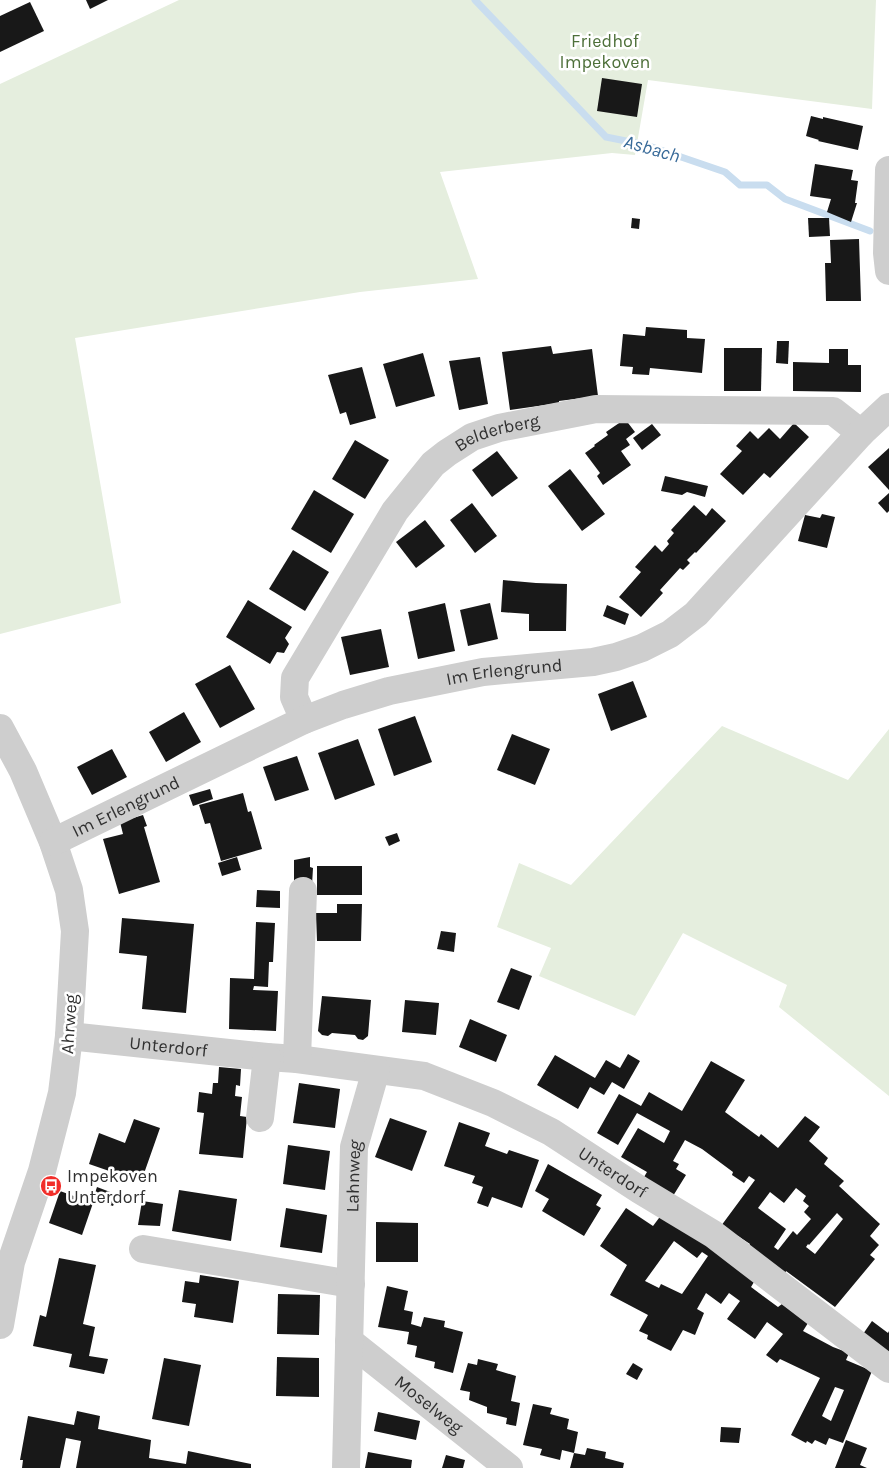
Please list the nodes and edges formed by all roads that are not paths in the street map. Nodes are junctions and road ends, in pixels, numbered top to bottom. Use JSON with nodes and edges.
{"nodes":[{"id":1,"x":889,"y":170,"type":"edge"},
{"id":2,"x":889,"y":270,"type":"edge"},
{"id":3,"x":889,"y":407,"type":"edge"},
{"id":4,"x":861,"y":433,"type":"junction"},
{"id":5,"x":304,"y":720,"type":"junction"},
{"id":6,"x":0,"y":728,"type":"edge"},
{"id":7,"x":53,"y":842,"type":"junction"},
{"id":8,"x":303,"y":891,"type":"dead end"},
{"id":9,"x":69,"y":1036,"type":"junction"},
{"id":10,"x":267,"y":1057,"type":"junction"},
{"id":11,"x":297,"y":1059,"type":"junction"},
{"id":12,"x":376,"y":1070,"type":"junction"},
{"id":13,"x":260,"y":1118,"type":"dead end"},
{"id":14,"x":143,"y":1249,"type":"dead end"},
{"id":15,"x":351,"y":1284,"type":"junction"},
{"id":16,"x":0,"y":1325,"type":"edge"},
{"id":17,"x":350,"y":1341,"type":"junction"},
{"id":18,"x":889,"y":1369,"type":"edge"},
{"id":19,"x":346,"y":1468,"type":"edge"},
{"id":20,"x":509,"y":1468,"type":"edge"}],
"edges":[{"from":1,"to":2,"type":"street"},
{"from":3,"to":4,"type":"street","name":"Im Erlengrund"},
{"from":4,"to":5,"type":"street","name":"Im Erlengrund"},
{"from":4,"to":5,"type":"street","name":"Belderberg"},
{"from":5,"to":7,"type":"street","name":"Im Erlengrund"},
{"from":6,"to":7,"type":"street","name":"Ahrweg"},
{"from":7,"to":9,"type":"street","name":"Ahrweg"},
{"from":8,"to":11,"type":"street"},
{"from":9,"to":10,"type":"street","name":"Unterdorf"},
{"from":9,"to":16,"type":"street","name":"Ahrweg"},
{"from":10,"to":11,"type":"street","name":"Unterdorf"},
{"from":10,"to":13,"type":"street"},
{"from":11,"to":12,"type":"street","name":"Unterdorf"},
{"from":12,"to":15,"type":"street","name":"Lahnweg"},
{"from":12,"to":18,"type":"street","name":"Unterdorf"},
{"from":14,"to":15,"type":"street"},
{"from":15,"to":17,"type":"street","name":"Lahnweg"},
{"from":17,"to":19,"type":"street","name":"Lahnweg"},
{"from":17,"to":20,"type":"street","name":"Moselweg"}]}
